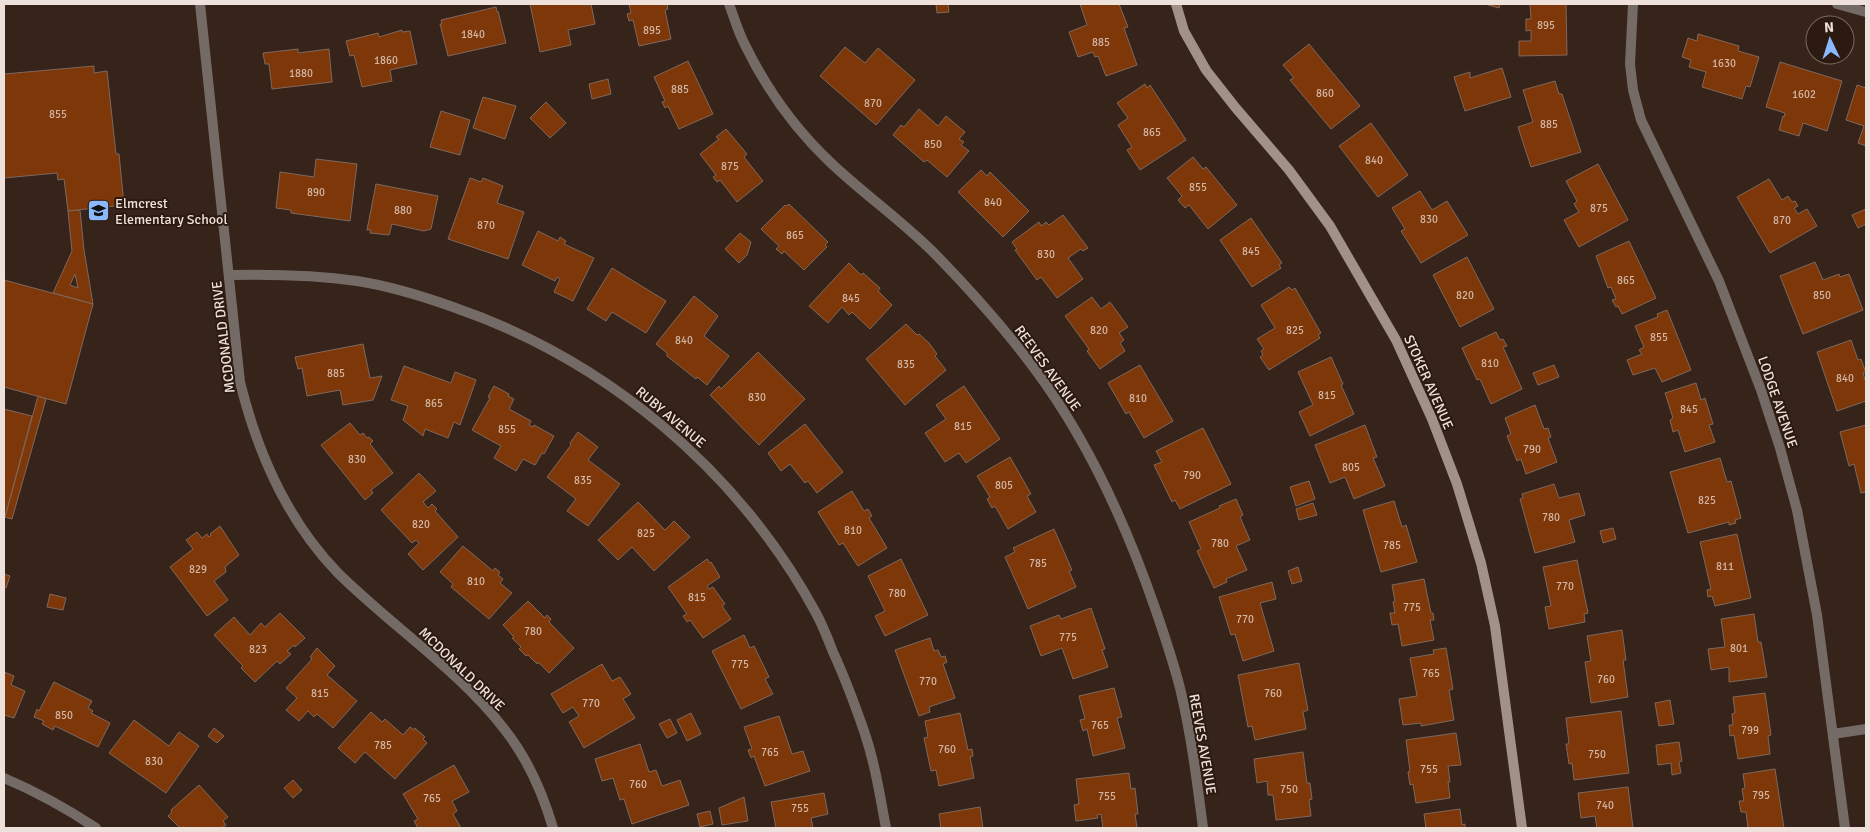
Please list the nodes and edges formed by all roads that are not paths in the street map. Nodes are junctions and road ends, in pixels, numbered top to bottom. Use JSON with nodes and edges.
{"nodes":[{"id":1,"x":200,"y":4,"type":"edge"},
{"id":2,"x":729,"y":4,"type":"edge"},
{"id":3,"x":1176,"y":4,"type":"edge"},
{"id":4,"x":1633,"y":4,"type":"edge"},
{"id":5,"x":1837,"y":4,"type":"edge"},
{"id":6,"x":1866,"y":12,"type":"edge"},
{"id":7,"x":230,"y":275,"type":"junction"},
{"id":8,"x":1866,"y":729,"type":"edge"},
{"id":9,"x":1833,"y":734,"type":"junction"},
{"id":10,"x":4,"y":778,"type":"edge"},
{"id":11,"x":96,"y":828,"type":"edge"},
{"id":12,"x":553,"y":828,"type":"edge"},
{"id":13,"x":886,"y":828,"type":"edge"},
{"id":14,"x":1203,"y":828,"type":"edge"},
{"id":15,"x":1522,"y":828,"type":"edge"},
{"id":16,"x":1845,"y":828,"type":"edge"}],
"edges":[{"from":1,"to":7,"type":"street","name":"MCDONALD DRIVE"},
{"from":2,"to":14,"type":"street","name":"REEVES AVENUE"},
{"from":3,"to":15,"type":"street","name":"STOKER AVENUE"},
{"from":4,"to":9,"type":"street","name":"LODGE AVENUE"},
{"from":5,"to":6,"type":"street"},
{"from":7,"to":12,"type":"street","name":"MCDONALD DRIVE"},
{"from":7,"to":13,"type":"street","name":"RUBY AVENUE"},
{"from":8,"to":9,"type":"street"},
{"from":9,"to":16,"type":"street","name":"LODGE AVENUE"},
{"from":10,"to":11,"type":"street"}]}
